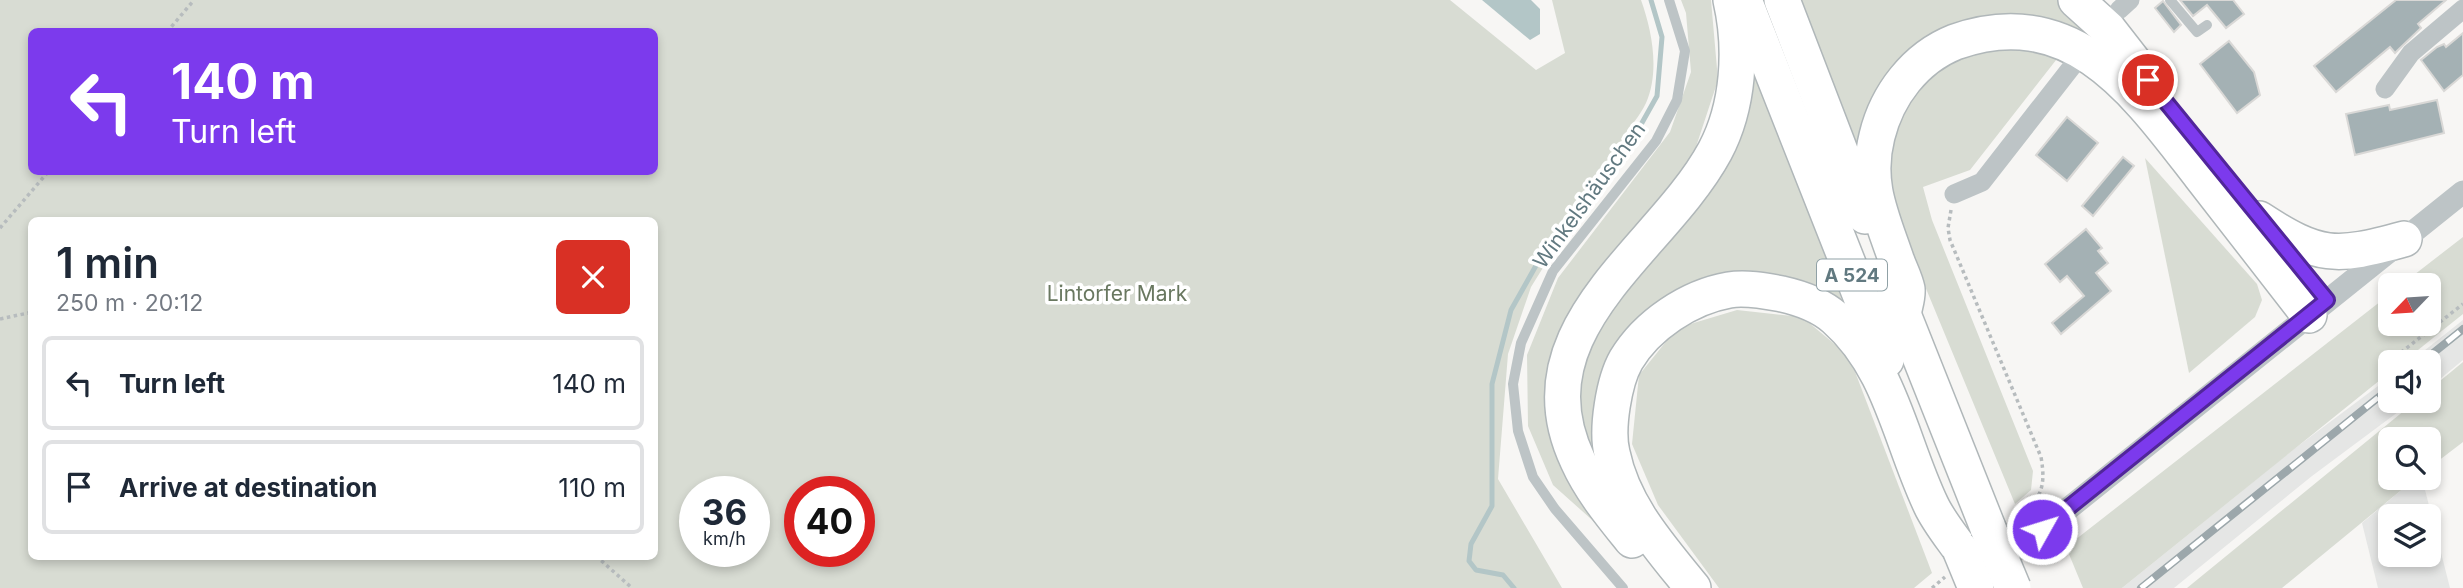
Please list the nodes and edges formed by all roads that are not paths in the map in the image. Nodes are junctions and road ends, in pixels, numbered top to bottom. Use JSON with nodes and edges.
{"nodes":[{"id":1,"x":1669,"y":0,"type":"edge"},
{"id":2,"x":1731,"y":0,"type":"edge"},
{"id":3,"x":1744,"y":0,"type":"edge"},
{"id":4,"x":1782,"y":0,"type":"edge"},
{"id":5,"x":2076,"y":0,"type":"edge"},
{"id":6,"x":2170,"y":0,"type":"edge"},
{"id":7,"x":2463,"y":9,"type":"edge"},
{"id":8,"x":2207,"y":25,"type":"dead end"},
{"id":9,"x":2074,"y":64,"type":"dead end"},
{"id":10,"x":2385,"y":89,"type":"dead end"},
{"id":11,"x":2463,"y":192,"type":"edge"},
{"id":12,"x":1954,"y":194,"type":"road end"},
{"id":13,"x":2259,"y":219,"type":"junction"},
{"id":14,"x":2404,"y":239,"type":"junction"},
{"id":15,"x":2318,"y":307,"type":"junction"},
{"id":16,"x":1903,"y":315,"type":"junction"},
{"id":17,"x":1961,"y":571,"type":"edge"},
{"id":18,"x":1623,"y":588,"type":"edge"},
{"id":19,"x":1671,"y":588,"type":"edge"},
{"id":20,"x":1693,"y":588,"type":"edge"},
{"id":21,"x":1968,"y":588,"type":"edge"},
{"id":22,"x":2013,"y":588,"type":"edge"}],
"edges":[{"from":1,"to":18,"type":"lane","name":"Winkelshäuschen"},
{"from":2,"to":19,"type":"highway"},
{"from":3,"to":17,"type":"highway","number":"A 524"},
{"from":4,"to":16,"type":"highway","number":"A 524"},
{"from":5,"to":13,"type":"highway"},
{"from":6,"to":8,"type":"lane"},
{"from":7,"to":10,"type":"street"},
{"from":9,"to":12,"type":"street"},
{"from":11,"to":14,"type":"street"},
{"from":13,"to":14,"type":"highway"},
{"from":13,"to":15,"type":"highway"},
{"from":14,"to":15,"type":"street"},
{"from":15,"to":16,"type":"highway"},
{"from":15,"to":21,"type":"street"},
{"from":16,"to":22,"type":"highway","number":"A 524","bridge":true},
{"from":17,"to":20,"type":"highway"}]}
